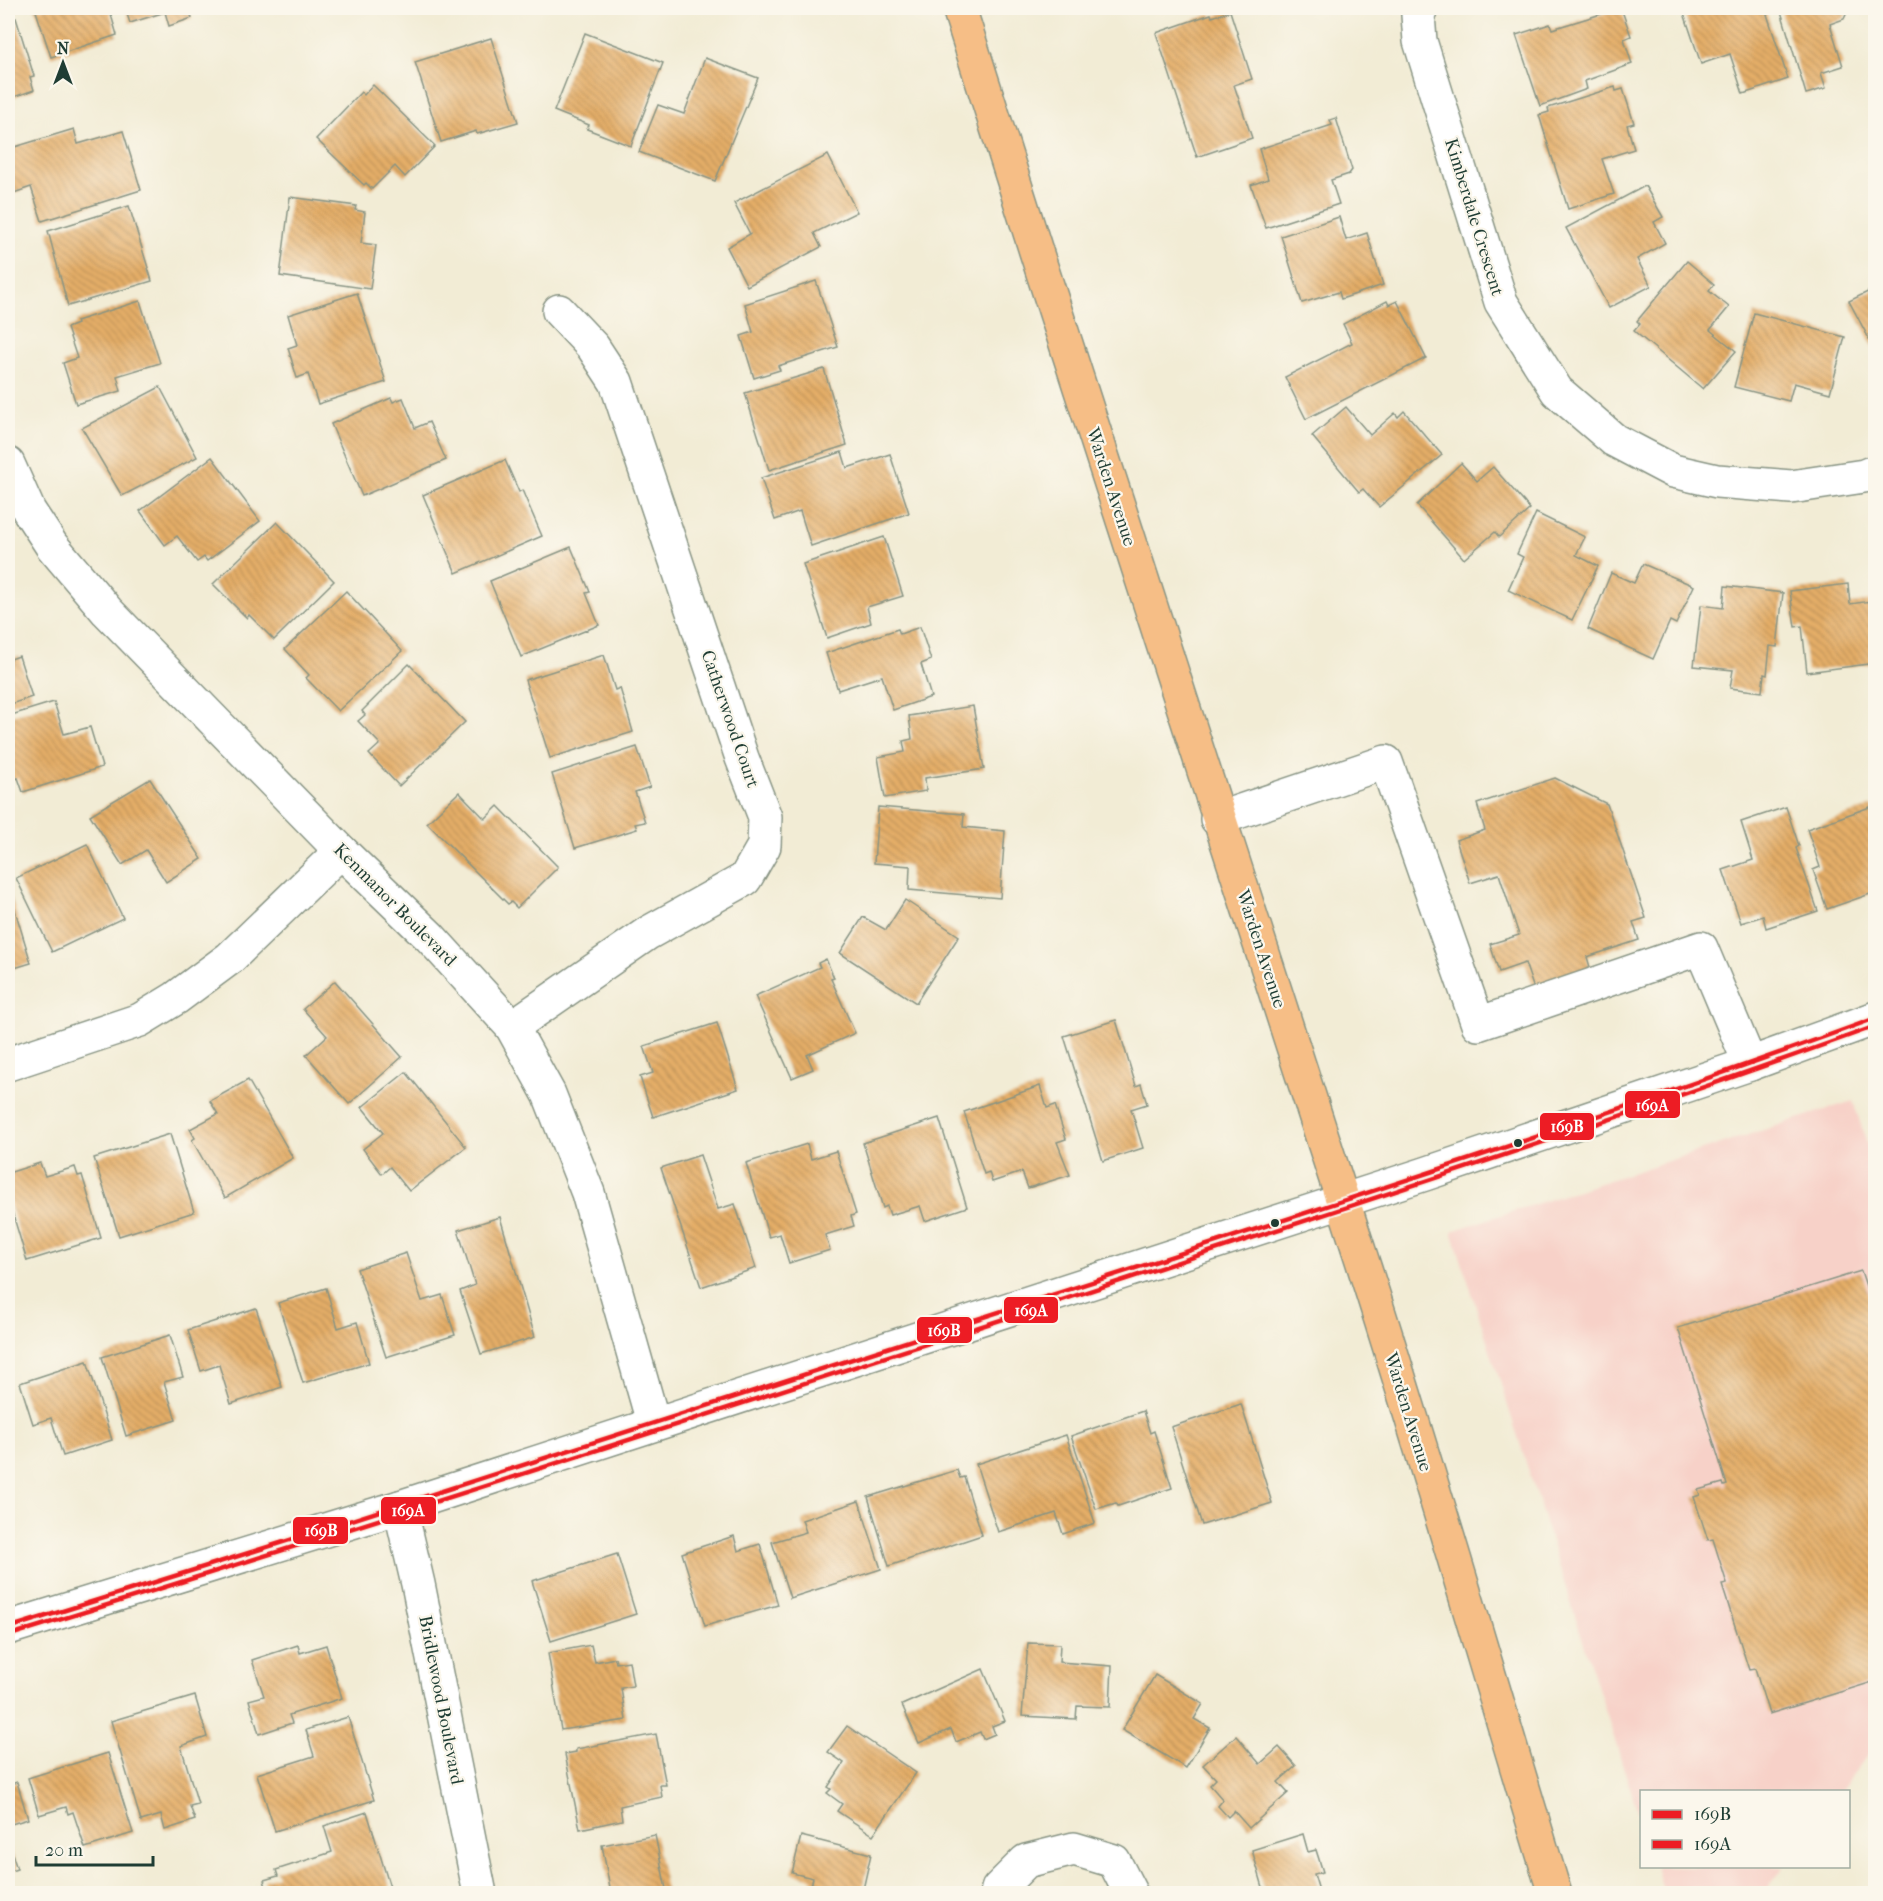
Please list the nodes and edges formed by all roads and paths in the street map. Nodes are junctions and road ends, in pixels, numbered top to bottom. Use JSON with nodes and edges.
{"nodes":[{"id":1,"x":959,"y":8,"type":"edge"},
{"id":2,"x":1421,"y":8,"type":"edge"},
{"id":3,"x":559,"y":311,"type":"dead end"},
{"id":4,"x":8,"y":464,"type":"edge"},
{"id":5,"x":1875,"y":471,"type":"edge"},
{"id":6,"x":1217,"y":819,"type":"junction"},
{"id":7,"x":341,"y":851,"type":"junction"},
{"id":8,"x":1875,"y":1018,"type":"edge"},
{"id":9,"x":512,"y":1027,"type":"junction"},
{"id":10,"x":1750,"y":1064,"type":"junction"},
{"id":11,"x":8,"y":1065,"type":"edge"},
{"id":12,"x":1342,"y":1201,"type":"junction"},
{"id":13,"x":653,"y":1422,"type":"junction"},
{"id":14,"x":400,"y":1507,"type":"junction"},
{"id":15,"x":8,"y":1628,"type":"edge"},
{"id":16,"x":480,"y":1893,"type":"edge"},
{"id":17,"x":997,"y":1893,"type":"edge"},
{"id":18,"x":1131,"y":1893,"type":"edge"},
{"id":19,"x":1555,"y":1893,"type":"edge"}],
"edges":[{"from":1,"to":6,"type":"main road","name":"Warden Avenue"},
{"from":2,"to":5,"type":"street","name":"Kimberdale Crescent"},
{"from":3,"to":9,"type":"street","name":"Catherwood Court"},
{"from":4,"to":7,"type":"street","name":"Kenmanor Boulevard"},
{"from":6,"to":10,"type":"street"},
{"from":6,"to":12,"type":"main road","name":"Warden Avenue"},
{"from":7,"to":9,"type":"street","name":"Kenmanor Boulevard"},
{"from":7,"to":11,"type":"street"},
{"from":8,"to":10,"type":"street"},
{"from":9,"to":13,"type":"street","name":"Kenmanor Boulevard"},
{"from":10,"to":12,"type":"street"},
{"from":12,"to":13,"type":"street"},
{"from":12,"to":19,"type":"main road","name":"Warden Avenue"},
{"from":13,"to":14,"type":"street"},
{"from":14,"to":15,"type":"street"},
{"from":14,"to":16,"type":"street","name":"Bridlewood Boulevard"},
{"from":17,"to":18,"type":"street"}]}
